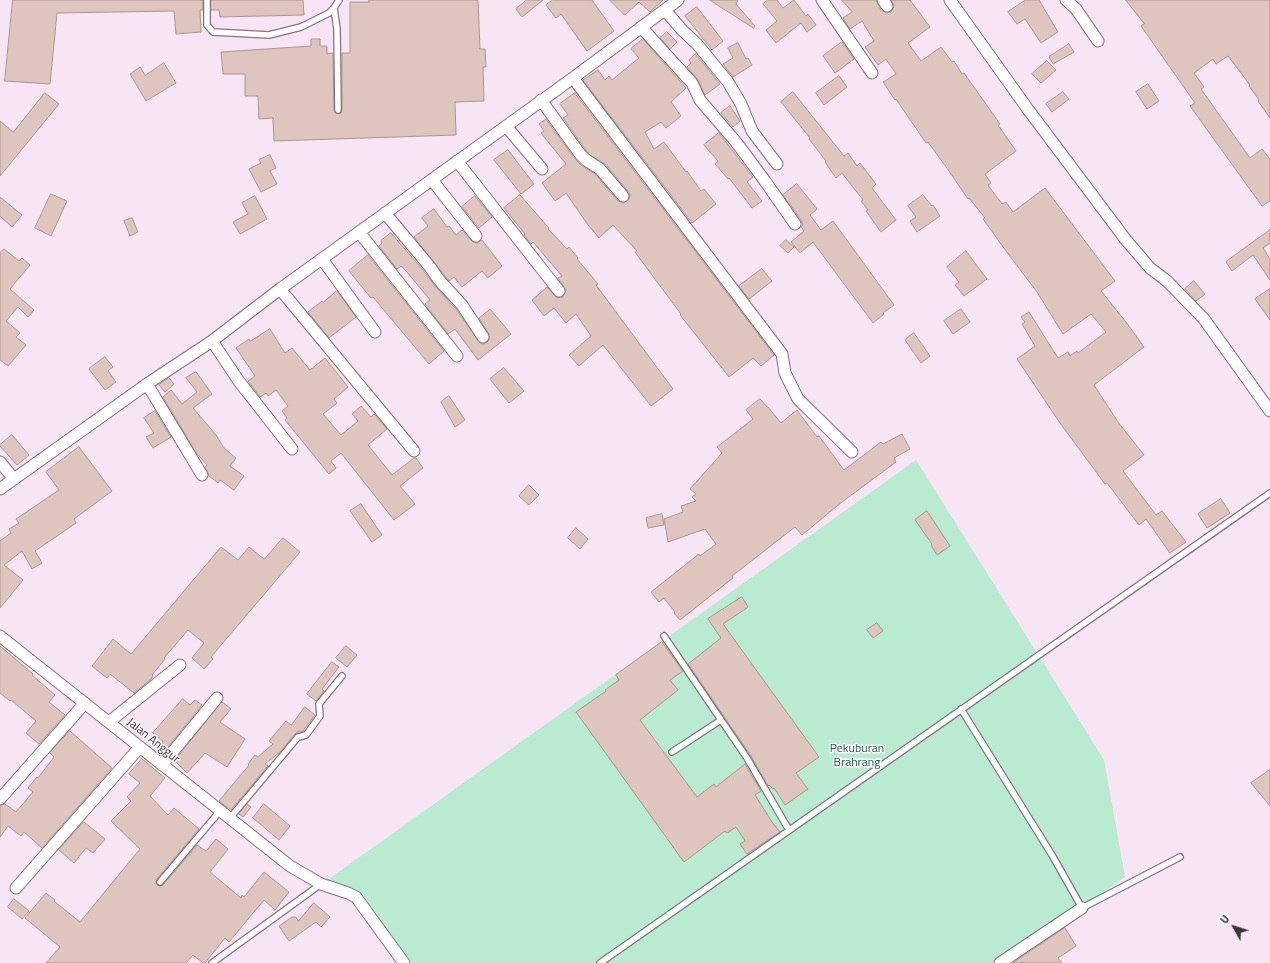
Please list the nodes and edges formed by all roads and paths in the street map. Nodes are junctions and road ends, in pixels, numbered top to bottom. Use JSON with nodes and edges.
{"nodes":[{"id":1,"x":207,"y":0,"type":"edge"},
{"id":2,"x":339,"y":0,"type":"edge"},
{"id":3,"x":678,"y":0,"type":"edge"},
{"id":4,"x":822,"y":0,"type":"edge"},
{"id":5,"x":950,"y":0,"type":"edge"},
{"id":6,"x":1066,"y":0,"type":"edge"},
{"id":7,"x":334,"y":8,"type":"junction"},
{"id":8,"x":665,"y":10,"type":"junction"},
{"id":9,"x":641,"y":27,"type":"junction"},
{"id":10,"x":1098,"y":41,"type":"dead end"},
{"id":11,"x":872,"y":73,"type":"dead end"},
{"id":12,"x":573,"y":78,"type":"junction"},
{"id":13,"x":541,"y":100,"type":"junction"},
{"id":14,"x":338,"y":110,"type":"dead end"},
{"id":15,"x":506,"y":126,"type":"junction"},
{"id":16,"x":457,"y":161,"type":"junction"},
{"id":17,"x":777,"y":164,"type":"dead end"},
{"id":18,"x":542,"y":168,"type":"dead end"},
{"id":19,"x":432,"y":180,"type":"junction"},
{"id":20,"x":623,"y":196,"type":"dead end"},
{"id":21,"x":385,"y":212,"type":"junction"},
{"id":22,"x":795,"y":224,"type":"dead end"},
{"id":23,"x":360,"y":232,"type":"junction"},
{"id":24,"x":476,"y":236,"type":"dead end"},
{"id":25,"x":322,"y":259,"type":"junction"},
{"id":26,"x":280,"y":289,"type":"junction"},
{"id":27,"x":559,"y":291,"type":"dead end"},
{"id":28,"x":375,"y":332,"type":"dead end"},
{"id":29,"x":483,"y":338,"type":"dead end"},
{"id":30,"x":212,"y":341,"type":"junction"},
{"id":31,"x":457,"y":356,"type":"dead end"},
{"id":32,"x":147,"y":384,"type":"junction"},
{"id":33,"x":1270,"y":411,"type":"edge"},
{"id":34,"x":292,"y":449,"type":"dead end"},
{"id":35,"x":414,"y":451,"type":"dead end"},
{"id":36,"x":852,"y":452,"type":"dead end"},
{"id":37,"x":0,"y":462,"type":"edge"},
{"id":38,"x":202,"y":475,"type":"dead end"},
{"id":39,"x":14,"y":479,"type":"junction"},
{"id":40,"x":0,"y":489,"type":"edge"},
{"id":41,"x":1270,"y":493,"type":"edge"},
{"id":42,"x":0,"y":636,"type":"edge"},
{"id":43,"x":664,"y":636,"type":"dead end"},
{"id":44,"x":180,"y":665,"type":"dead end"},
{"id":45,"x":342,"y":676,"type":"dead end"},
{"id":46,"x":217,"y":698,"type":"dead end"},
{"id":47,"x":85,"y":703,"type":"junction"},
{"id":48,"x":962,"y":709,"type":"junction"},
{"id":49,"x":721,"y":720,"type":"junction"},
{"id":50,"x":109,"y":722,"type":"junction"},
{"id":51,"x":140,"y":747,"type":"junction"},
{"id":52,"x":672,"y":752,"type":"dead end"},
{"id":53,"x":162,"y":765,"type":"junction"},
{"id":54,"x":0,"y":799,"type":"edge"},
{"id":55,"x":220,"y":811,"type":"junction"},
{"id":56,"x":230,"y":818,"type":"junction"},
{"id":57,"x":789,"y":830,"type":"junction"},
{"id":58,"x":1180,"y":857,"type":"dead end"},
{"id":59,"x":160,"y":882,"type":"dead end"},
{"id":60,"x":321,"y":884,"type":"junction"},
{"id":61,"x":16,"y":888,"type":"dead end"},
{"id":62,"x":1082,"y":908,"type":"junction"},
{"id":63,"x":212,"y":963,"type":"edge"},
{"id":64,"x":404,"y":963,"type":"edge"},
{"id":65,"x":600,"y":963,"type":"edge"},
{"id":66,"x":1000,"y":963,"type":"edge"}],
"edges":[{"from":1,"to":7,"type":"lane"},
{"from":2,"to":7,"type":"lane"},
{"from":3,"to":8,"type":"street"},
{"from":4,"to":11,"type":"street"},
{"from":5,"to":33,"type":"street"},
{"from":6,"to":10,"type":"street"},
{"from":7,"to":14,"type":"lane"},
{"from":8,"to":9,"type":"street"},
{"from":8,"to":17,"type":"street"},
{"from":9,"to":12,"type":"street"},
{"from":9,"to":22,"type":"street"},
{"from":12,"to":13,"type":"street"},
{"from":12,"to":36,"type":"street"},
{"from":13,"to":15,"type":"street"},
{"from":13,"to":20,"type":"street"},
{"from":15,"to":16,"type":"street"},
{"from":15,"to":18,"type":"street"},
{"from":16,"to":19,"type":"street"},
{"from":16,"to":27,"type":"street"},
{"from":19,"to":21,"type":"street"},
{"from":19,"to":24,"type":"street"},
{"from":21,"to":23,"type":"street"},
{"from":21,"to":29,"type":"street"},
{"from":23,"to":25,"type":"street"},
{"from":23,"to":31,"type":"street"},
{"from":25,"to":26,"type":"street"},
{"from":25,"to":28,"type":"street"},
{"from":26,"to":30,"type":"street"},
{"from":26,"to":35,"type":"street"},
{"from":30,"to":32,"type":"street"},
{"from":30,"to":34,"type":"street"},
{"from":32,"to":38,"type":"street"},
{"from":32,"to":39,"type":"street"},
{"from":37,"to":39,"type":"street"},
{"from":39,"to":40,"type":"street"},
{"from":41,"to":48,"type":"lane"},
{"from":42,"to":47,"type":"street","name":"Jalan Anggur"},
{"from":43,"to":49,"type":"lane"},
{"from":44,"to":50,"type":"street"},
{"from":45,"to":56,"type":"lane"},
{"from":46,"to":53,"type":"street"},
{"from":47,"to":50,"type":"street","name":"Jalan Anggur"},
{"from":47,"to":54,"type":"street"},
{"from":48,"to":57,"type":"lane"},
{"from":48,"to":62,"type":"lane"},
{"from":49,"to":52,"type":"lane"},
{"from":49,"to":57,"type":"lane"},
{"from":50,"to":51,"type":"street","name":"Jalan Anggur"},
{"from":51,"to":53,"type":"street","name":"Jalan Anggur"},
{"from":51,"to":61,"type":"street"},
{"from":53,"to":55,"type":"street","name":"Jalan Anggur"},
{"from":55,"to":56,"type":"street","name":"Jalan Anggur"},
{"from":55,"to":59,"type":"lane"},
{"from":56,"to":60,"type":"street","name":"Jalan Anggur"},
{"from":57,"to":65,"type":"lane"},
{"from":58,"to":62,"type":"lane"},
{"from":60,"to":63,"type":"lane"},
{"from":60,"to":64,"type":"street","name":"Jalan Anggur"},
{"from":62,"to":66,"type":"street"}]}
